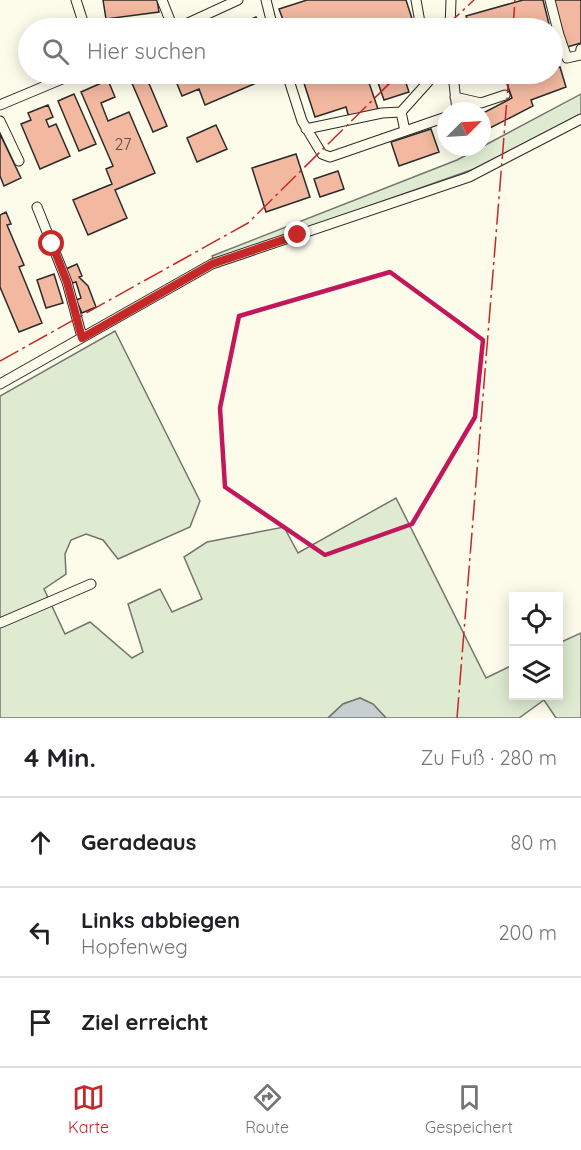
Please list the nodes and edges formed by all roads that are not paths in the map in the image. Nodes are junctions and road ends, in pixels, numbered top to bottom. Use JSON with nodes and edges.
{"nodes":[{"id":1,"x":76,"y":0,"type":"edge"},
{"id":2,"x":162,"y":0,"type":"edge"},
{"id":3,"x":237,"y":0,"type":"edge"},
{"id":4,"x":266,"y":0,"type":"edge"},
{"id":5,"x":416,"y":0,"type":"edge"},
{"id":6,"x":451,"y":0,"type":"edge"},
{"id":7,"x":550,"y":0,"type":"edge"},
{"id":8,"x":82,"y":18,"type":"edge"},
{"id":9,"x":170,"y":18,"type":"edge"},
{"id":10,"x":197,"y":18,"type":"edge"},
{"id":11,"x":270,"y":18,"type":"edge"},
{"id":12,"x":419,"y":18,"type":"edge"},
{"id":13,"x":450,"y":18,"type":"edge"},
{"id":14,"x":553,"y":18,"type":"edge"},
{"id":15,"x":581,"y":49,"type":"edge"},
{"id":16,"x":563,"y":50,"type":"edge"},
{"id":17,"x":50,"y":84,"type":"edge"},
{"id":18,"x":291,"y":84,"type":"edge"},
{"id":19,"x":426,"y":84,"type":"edge"},
{"id":20,"x":454,"y":84,"type":"edge"},
{"id":21,"x":505,"y":95,"type":"dead end"},
{"id":22,"x":455,"y":97,"type":"junction"},
{"id":23,"x":456,"y":102,"type":"edge"},
{"id":24,"x":0,"y":105,"type":"edge"},
{"id":25,"x":400,"y":112,"type":"junction"},
{"id":26,"x":581,"y":119,"type":"edge"},
{"id":27,"x":437,"y":120,"type":"edge"},
{"id":28,"x":0,"y":121,"type":"edge"},
{"id":29,"x":306,"y":129,"type":"junction"},
{"id":30,"x":405,"y":131,"type":"junction"},
{"id":31,"x":19,"y":161,"type":"dead end"},
{"id":32,"x":37,"y":207,"type":"dead end"},
{"id":33,"x":82,"y":338,"type":"junction"},
{"id":34,"x":0,"y":384,"type":"edge"},
{"id":35,"x":91,"y":584,"type":"dead end"},
{"id":36,"x":0,"y":623,"type":"edge"}],
"edges":[{"from":1,"to":8,"type":"street"},
{"from":2,"to":9,"type":"street"},
{"from":3,"to":10,"type":"street"},
{"from":4,"to":11,"type":"street"},
{"from":5,"to":12,"type":"street"},
{"from":6,"to":13,"type":"street"},
{"from":7,"to":14,"type":"street"},
{"from":15,"to":16,"type":"street"},
{"from":17,"to":24,"type":"street"},
{"from":18,"to":29,"type":"street"},
{"from":19,"to":25,"type":"street"},
{"from":20,"to":22,"type":"street"},
{"from":21,"to":22,"type":"street"},
{"from":22,"to":23,"type":"street"},
{"from":25,"to":29,"type":"street"},
{"from":25,"to":30,"type":"street"},
{"from":26,"to":33,"type":"street"},
{"from":27,"to":30,"type":"street"},
{"from":28,"to":31,"type":"street"},
{"from":29,"to":30,"type":"street"},
{"from":32,"to":33,"type":"street"},
{"from":33,"to":34,"type":"street"},
{"from":35,"to":36,"type":"street"}]}
